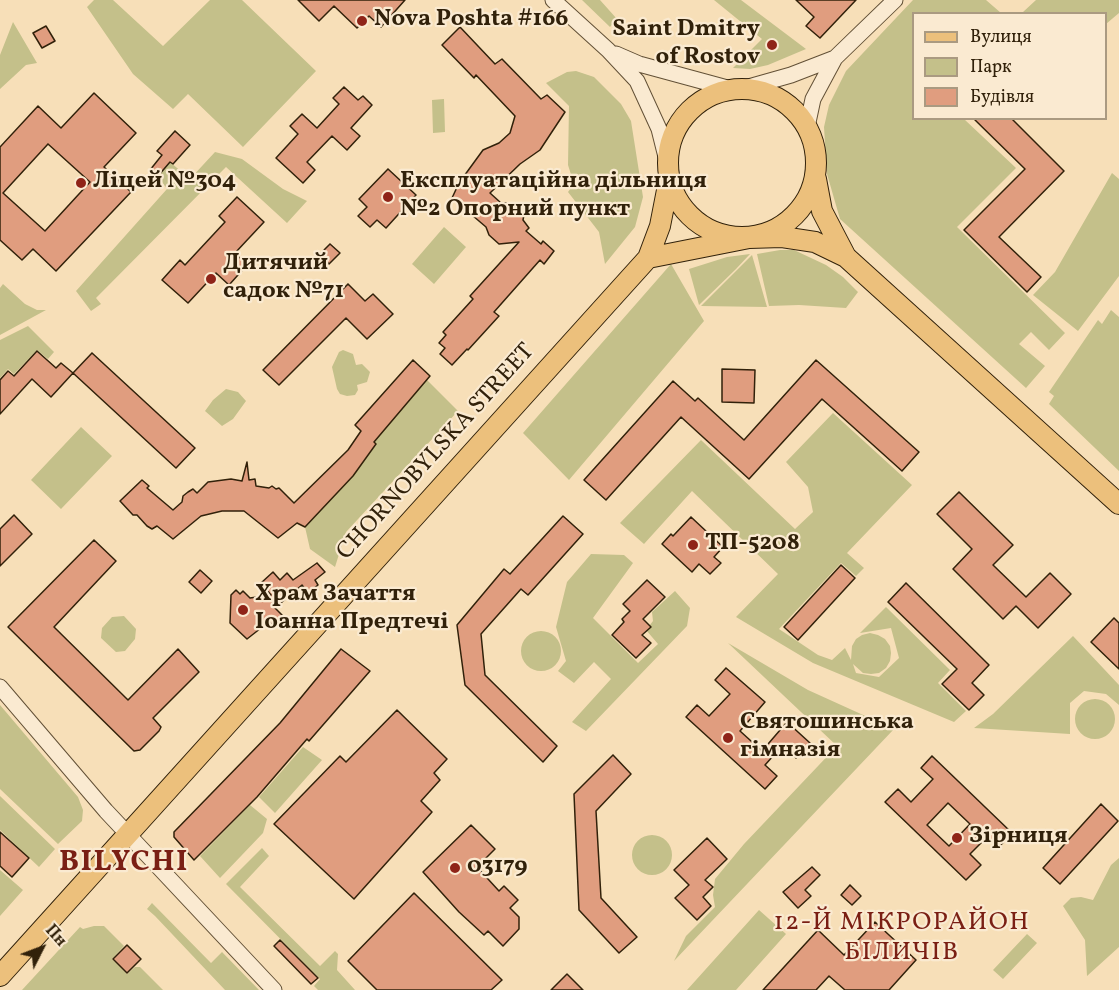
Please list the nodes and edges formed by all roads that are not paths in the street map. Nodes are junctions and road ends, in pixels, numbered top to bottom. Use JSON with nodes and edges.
{"nodes":[{"id":1,"x":553,"y":0,"type":"edge"},
{"id":2,"x":895,"y":0,"type":"edge"},
{"id":3,"x":608,"y":50,"type":"junction"},
{"id":4,"x":835,"y":58,"type":"junction"},
{"id":5,"x":738,"y":88,"type":"junction"},
{"id":6,"x":807,"y":127,"type":"junction"},
{"id":7,"x":668,"y":171,"type":"junction"},
{"id":8,"x":815,"y":177,"type":"junction"},
{"id":9,"x":749,"y":238,"type":"junction"},
{"id":10,"x":846,"y":257,"type":"junction"},
{"id":11,"x":648,"y":258,"type":"junction"},
{"id":12,"x":1119,"y":504,"type":"edge"},
{"id":13,"x":0,"y":687,"type":"edge"},
{"id":14,"x":128,"y":833,"type":"junction"},
{"id":15,"x":0,"y":976,"type":"edge"},
{"id":16,"x":274,"y":990,"type":"edge"}],
"edges":[{"from":1,"to":3,"type":"street"},
{"from":2,"to":4,"type":"street"},
{"from":3,"to":5,"type":"street"},
{"from":3,"to":7,"type":"street"},
{"from":4,"to":5,"type":"street"},
{"from":4,"to":6,"type":"street"},
{"from":5,"to":6,"type":"main road"},
{"from":5,"to":7,"type":"main road"},
{"from":6,"to":8,"type":"main road"},
{"from":7,"to":9,"type":"main road"},
{"from":7,"to":11,"type":"main road"},
{"from":8,"to":9,"type":"main road"},
{"from":8,"to":10,"type":"main road"},
{"from":9,"to":10,"type":"main road"},
{"from":9,"to":11,"type":"main road"},
{"from":10,"to":12,"type":"main road"},
{"from":11,"to":14,"type":"main road","name":"CHORNOBYLSKA STREET"},
{"from":13,"to":14,"type":"street"},
{"from":14,"to":15,"type":"main road","name":"CHORNOBYLSKA STREET"},
{"from":14,"to":16,"type":"street"}]}
